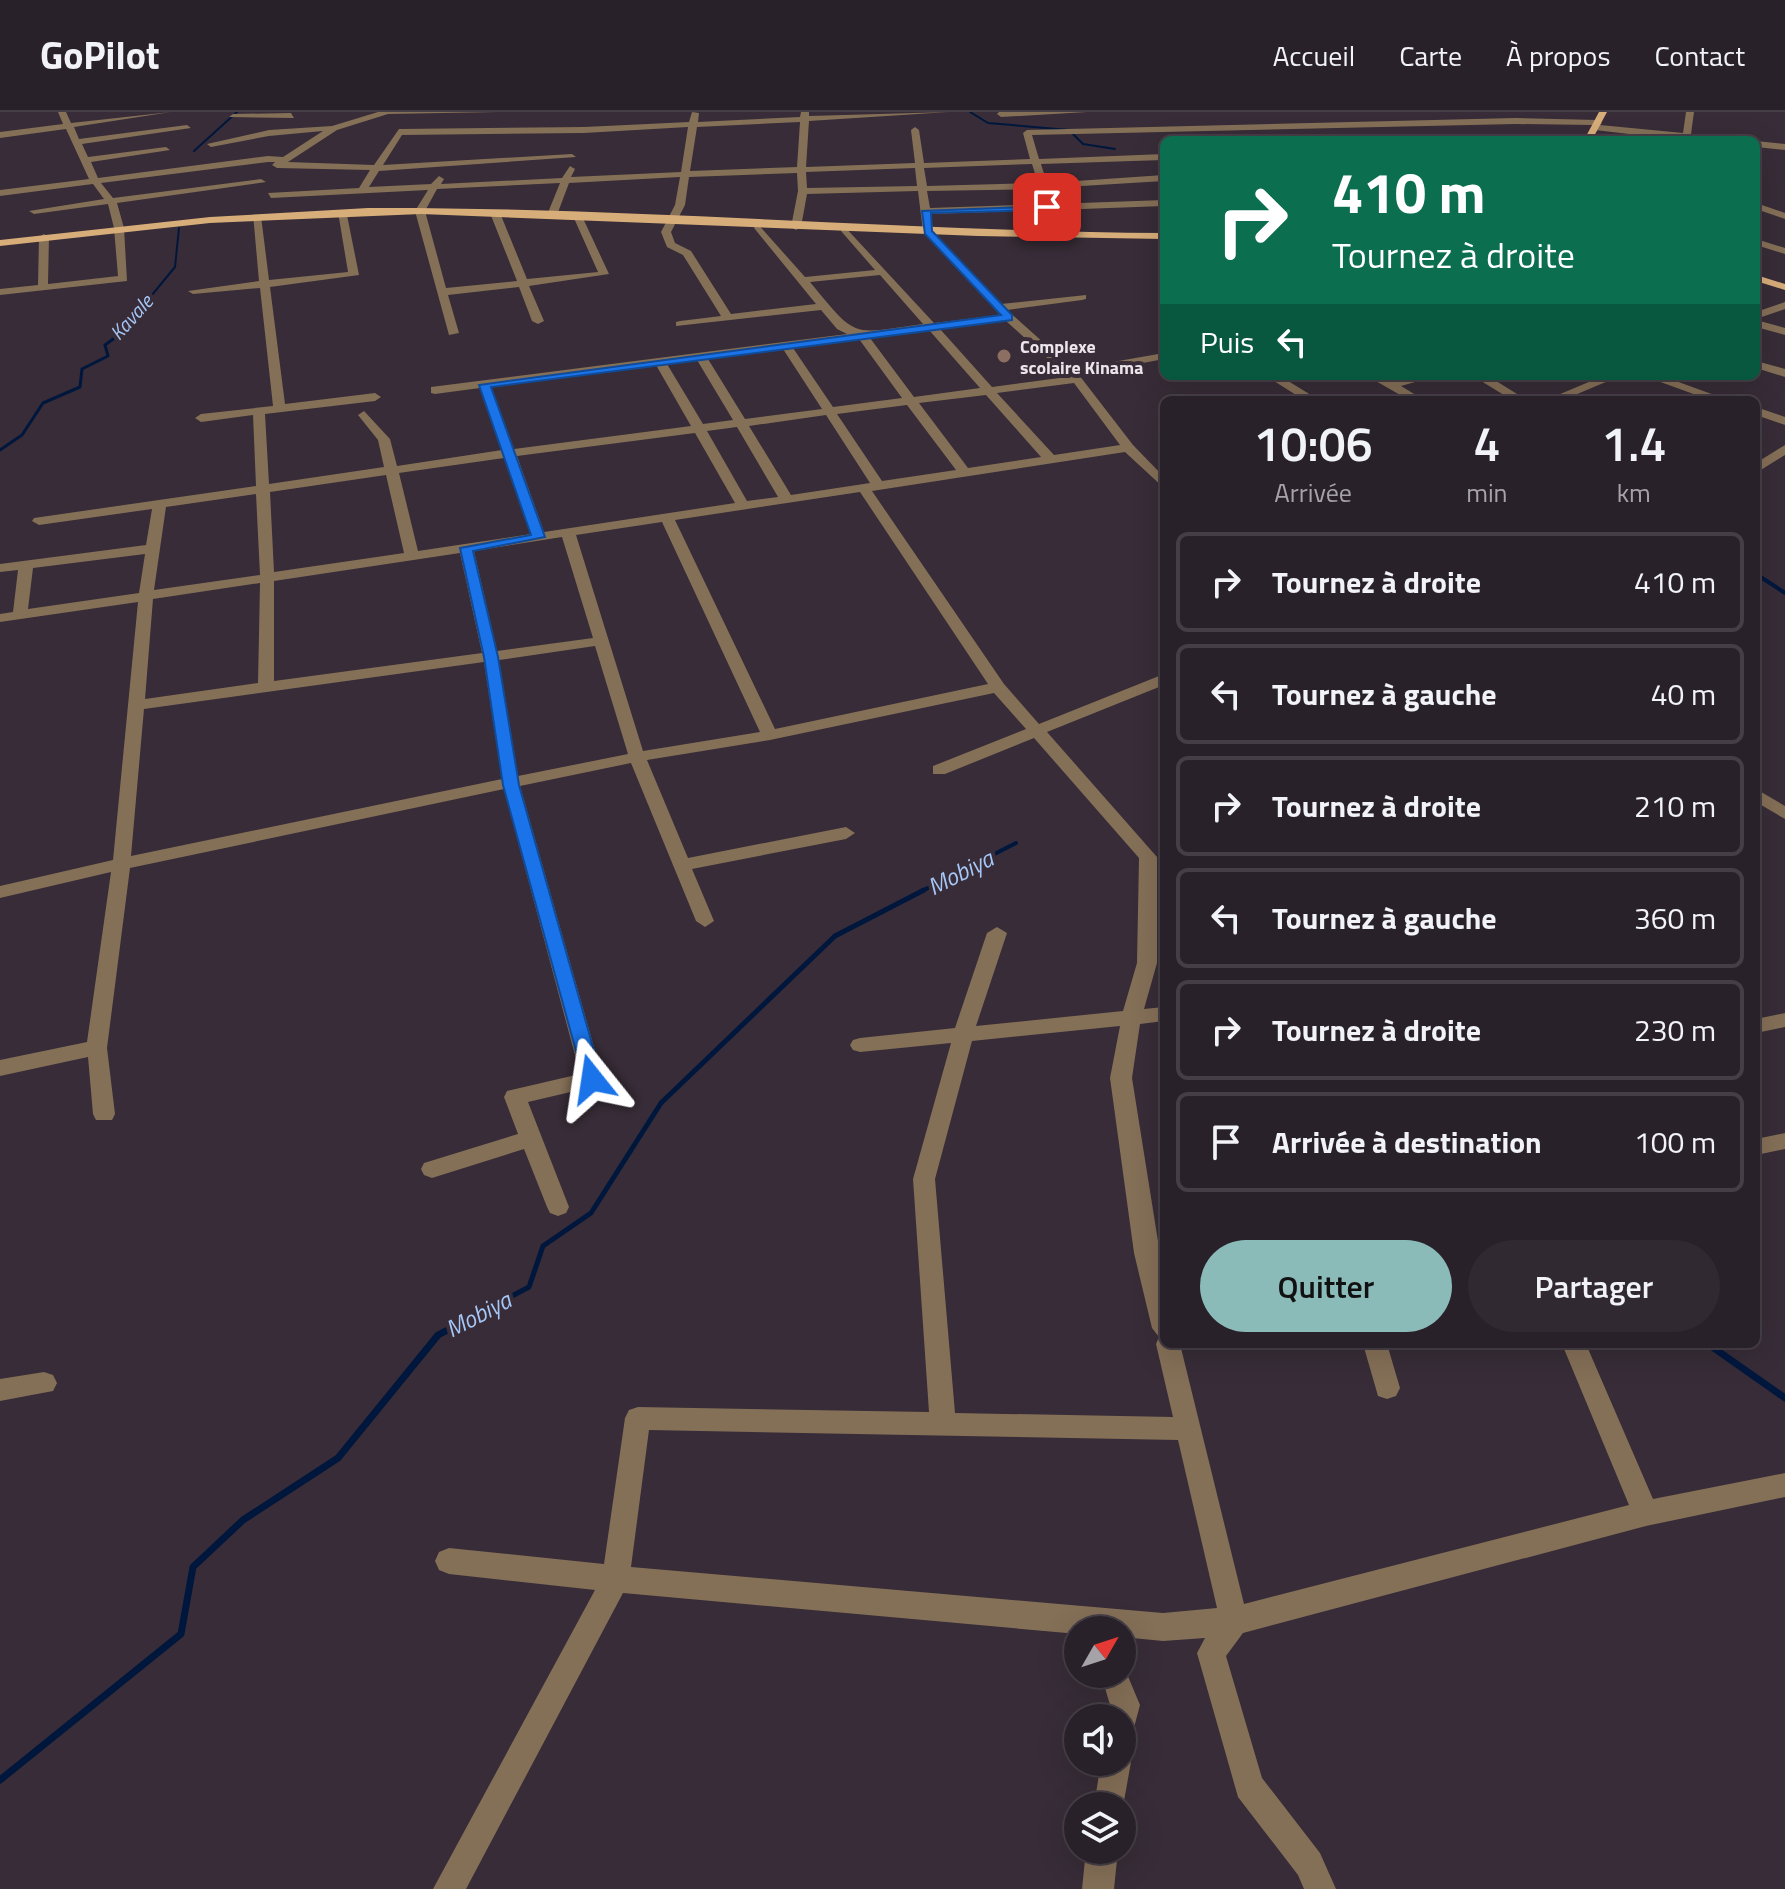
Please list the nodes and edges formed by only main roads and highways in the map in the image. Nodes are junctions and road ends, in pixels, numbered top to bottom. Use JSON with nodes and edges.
{"nodes":[{"id":1,"x":1603,"y":112,"type":"edge"},
{"id":2,"x":1590,"y":136,"type":"edge"},
{"id":3,"x":1160,"y":238,"type":"edge"},
{"id":4,"x":0,"y":243,"type":"edge"},
{"id":5,"x":1760,"y":279,"type":"edge"},
{"id":6,"x":1785,"y":287,"type":"edge"}],
"edges":[{"from":1,"to":2,"type":"main road"},
{"from":3,"to":4,"type":"main road"},
{"from":5,"to":6,"type":"main road"}]}
